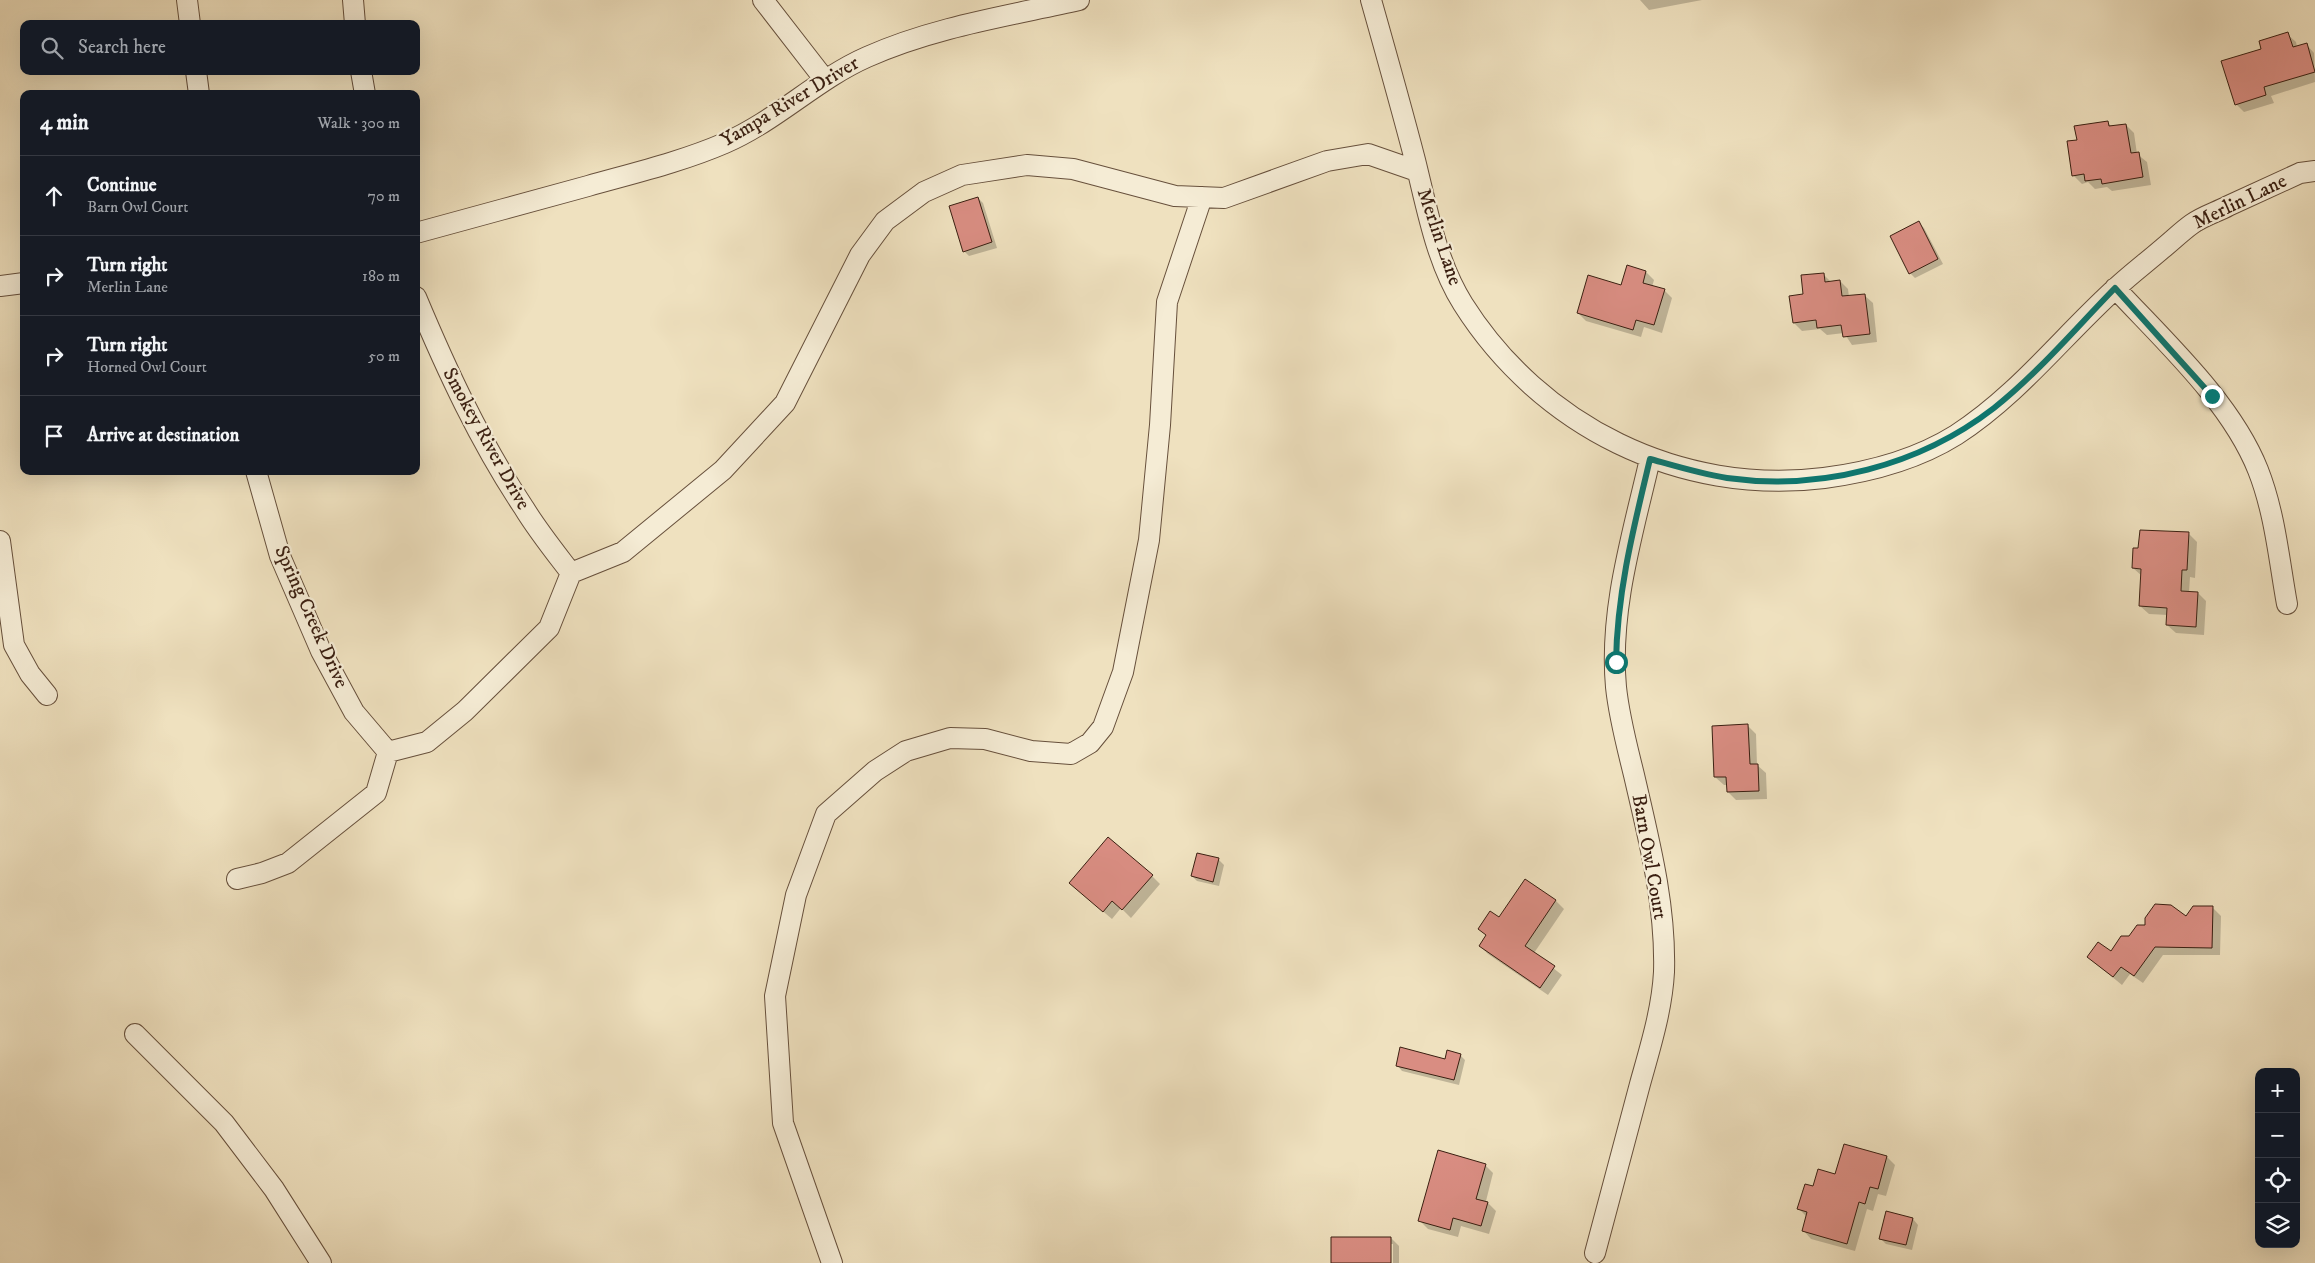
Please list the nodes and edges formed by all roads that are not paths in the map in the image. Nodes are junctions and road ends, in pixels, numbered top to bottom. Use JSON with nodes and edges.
{"nodes":[{"id":1,"x":187,"y":0,"type":"edge"},
{"id":2,"x":353,"y":0,"type":"edge"},
{"id":3,"x":763,"y":0,"type":"edge"},
{"id":4,"x":1079,"y":0,"type":"edge"},
{"id":5,"x":1371,"y":0,"type":"edge"},
{"id":6,"x":190,"y":20,"type":"edge"},
{"id":7,"x":355,"y":20,"type":"edge"},
{"id":8,"x":197,"y":75,"type":"edge"},
{"id":9,"x":362,"y":75,"type":"edge"},
{"id":10,"x":825,"y":80,"type":"junction"},
{"id":11,"x":198,"y":90,"type":"edge"},
{"id":12,"x":364,"y":90,"type":"edge"},
{"id":13,"x":1418,"y":171,"type":"junction"},
{"id":14,"x":2315,"y":171,"type":"edge"},
{"id":15,"x":1202,"y":197,"type":"junction"},
{"id":16,"x":420,"y":232,"type":"edge"},
{"id":17,"x":20,"y":284,"type":"edge"},
{"id":18,"x":0,"y":286,"type":"edge"},
{"id":19,"x":2115,"y":288,"type":"junction"},
{"id":20,"x":420,"y":307,"type":"edge"},
{"id":21,"x":1650,"y":459,"type":"junction"},
{"id":22,"x":257,"y":475,"type":"edge"},
{"id":23,"x":0,"y":541,"type":"edge"},
{"id":24,"x":571,"y":573,"type":"junction"},
{"id":25,"x":2287,"y":604,"type":"dead end"},
{"id":26,"x":46,"y":695,"type":"dead end"},
{"id":27,"x":388,"y":752,"type":"junction"},
{"id":28,"x":236,"y":879,"type":"dead end"},
{"id":29,"x":135,"y":1034,"type":"dead end"},
{"id":30,"x":1595,"y":1253,"type":"dead end"},
{"id":31,"x":321,"y":1263,"type":"edge"},
{"id":32,"x":832,"y":1263,"type":"edge"}],
"edges":[{"from":1,"to":6,"type":"street"},
{"from":2,"to":7,"type":"street"},
{"from":3,"to":10,"type":"street"},
{"from":4,"to":10,"type":"street","name":"Yampa River Driver"},
{"from":5,"to":13,"type":"street","name":"Merlin Lane"},
{"from":8,"to":11,"type":"street"},
{"from":9,"to":12,"type":"street"},
{"from":10,"to":16,"type":"street","name":"Yampa River Driver"},
{"from":13,"to":15,"type":"street"},
{"from":13,"to":21,"type":"street","name":"Merlin Lane"},
{"from":14,"to":19,"type":"street","name":"Merlin Lane"},
{"from":15,"to":24,"type":"street"},
{"from":15,"to":32,"type":"street"},
{"from":17,"to":18,"type":"street"},
{"from":19,"to":21,"type":"street","name":"Merlin Lane"},
{"from":19,"to":25,"type":"street"},
{"from":20,"to":24,"type":"street","name":"Smokey River Drive"},
{"from":21,"to":30,"type":"street","name":"Barn Owl Court"},
{"from":22,"to":27,"type":"street","name":"Spring Creek Drive"},
{"from":23,"to":26,"type":"street"},
{"from":24,"to":27,"type":"street"},
{"from":27,"to":28,"type":"street"},
{"from":29,"to":31,"type":"street"}]}
